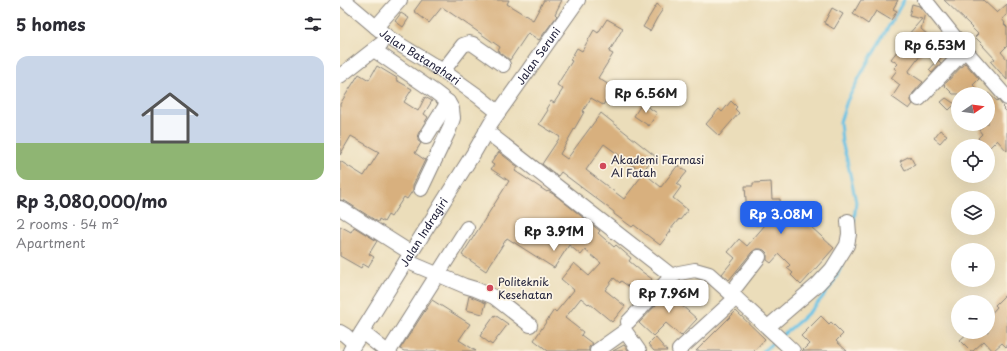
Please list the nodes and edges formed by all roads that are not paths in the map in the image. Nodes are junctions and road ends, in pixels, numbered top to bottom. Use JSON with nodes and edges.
{"nodes":[{"id":1,"x":344,"y":0,"type":"edge"},
{"id":2,"x":400,"y":0,"type":"edge"},
{"id":3,"x":578,"y":0,"type":"edge"},
{"id":4,"x":925,"y":0,"type":"edge"},
{"id":5,"x":376,"y":27,"type":"junction"},
{"id":6,"x":389,"y":38,"type":"junction"},
{"id":7,"x":374,"y":50,"type":"junction"},
{"id":8,"x":966,"y":50,"type":"junction"},
{"id":9,"x":503,"y":65,"type":"dead end"},
{"id":10,"x":443,"y":71,"type":"junction"},
{"id":11,"x":340,"y":76,"type":"edge"},
{"id":12,"x":1007,"y":98,"type":"edge"},
{"id":13,"x":919,"y":99,"type":"dead end"},
{"id":14,"x":448,"y":102,"type":"junction"},
{"id":15,"x":498,"y":112,"type":"junction"},
{"id":16,"x":486,"y":131,"type":"junction"},
{"id":17,"x":426,"y":137,"type":"dead end"},
{"id":18,"x":421,"y":189,"type":"dead end"},
{"id":19,"x":340,"y":208,"type":"edge"},
{"id":20,"x":848,"y":221,"type":"dead end"},
{"id":21,"x":467,"y":228,"type":"dead end"},
{"id":22,"x":408,"y":257,"type":"junction"},
{"id":23,"x":759,"y":257,"type":"dead end"},
{"id":24,"x":437,"y":274,"type":"junction"},
{"id":25,"x":672,"y":276,"type":"junction"},
{"id":26,"x":734,"y":295,"type":"junction"},
{"id":27,"x":628,"y":322,"type":"dead end"},
{"id":28,"x":530,"y":325,"type":"dead end"},
{"id":29,"x":772,"y":330,"type":"junction"},
{"id":30,"x":340,"y":332,"type":"edge"},
{"id":31,"x":355,"y":342,"type":"edge"},
{"id":32,"x":790,"y":348,"type":"edge"},
{"id":33,"x":679,"y":350,"type":"dead end"},
{"id":34,"x":388,"y":351,"type":"edge"},
{"id":35,"x":597,"y":351,"type":"edge"},
{"id":36,"x":639,"y":351,"type":"edge"}],
"edges":[{"from":1,"to":5,"type":"street","name":"Jalan Batanghari"},
{"from":2,"to":5,"type":"street"},
{"from":3,"to":15,"type":"street","name":"Jalan Seruni"},
{"from":4,"to":8,"type":"street"},
{"from":5,"to":6,"type":"street","name":"Jalan Batanghari"},
{"from":6,"to":7,"type":"street"},
{"from":6,"to":10,"type":"street","name":"Jalan Batanghari"},
{"from":7,"to":11,"type":"street"},
{"from":7,"to":14,"type":"street"},
{"from":8,"to":12,"type":"street"},
{"from":8,"to":13,"type":"street"},
{"from":9,"to":10,"type":"street"},
{"from":10,"to":15,"type":"street","name":"Jalan Batanghari"},
{"from":14,"to":17,"type":"street"},
{"from":14,"to":18,"type":"street"},
{"from":15,"to":16,"type":"street","name":"Jalan Indragiri"},
{"from":16,"to":22,"type":"street","name":"Jalan Indragiri"},
{"from":16,"to":25,"type":"street"},
{"from":19,"to":22,"type":"street"},
{"from":20,"to":29,"type":"street"},
{"from":21,"to":24,"type":"street"},
{"from":22,"to":24,"type":"street"},
{"from":22,"to":31,"type":"street","name":"Jalan Indragiri"},
{"from":23,"to":26,"type":"street"},
{"from":24,"to":28,"type":"street"},
{"from":24,"to":34,"type":"street"},
{"from":25,"to":26,"type":"street"},
{"from":25,"to":27,"type":"street"},
{"from":26,"to":29,"type":"street"},
{"from":26,"to":33,"type":"street"},
{"from":29,"to":32,"type":"street"},
{"from":30,"to":31,"type":"street"},
{"from":31,"to":34,"type":"street"},
{"from":35,"to":36,"type":"street"}]}
